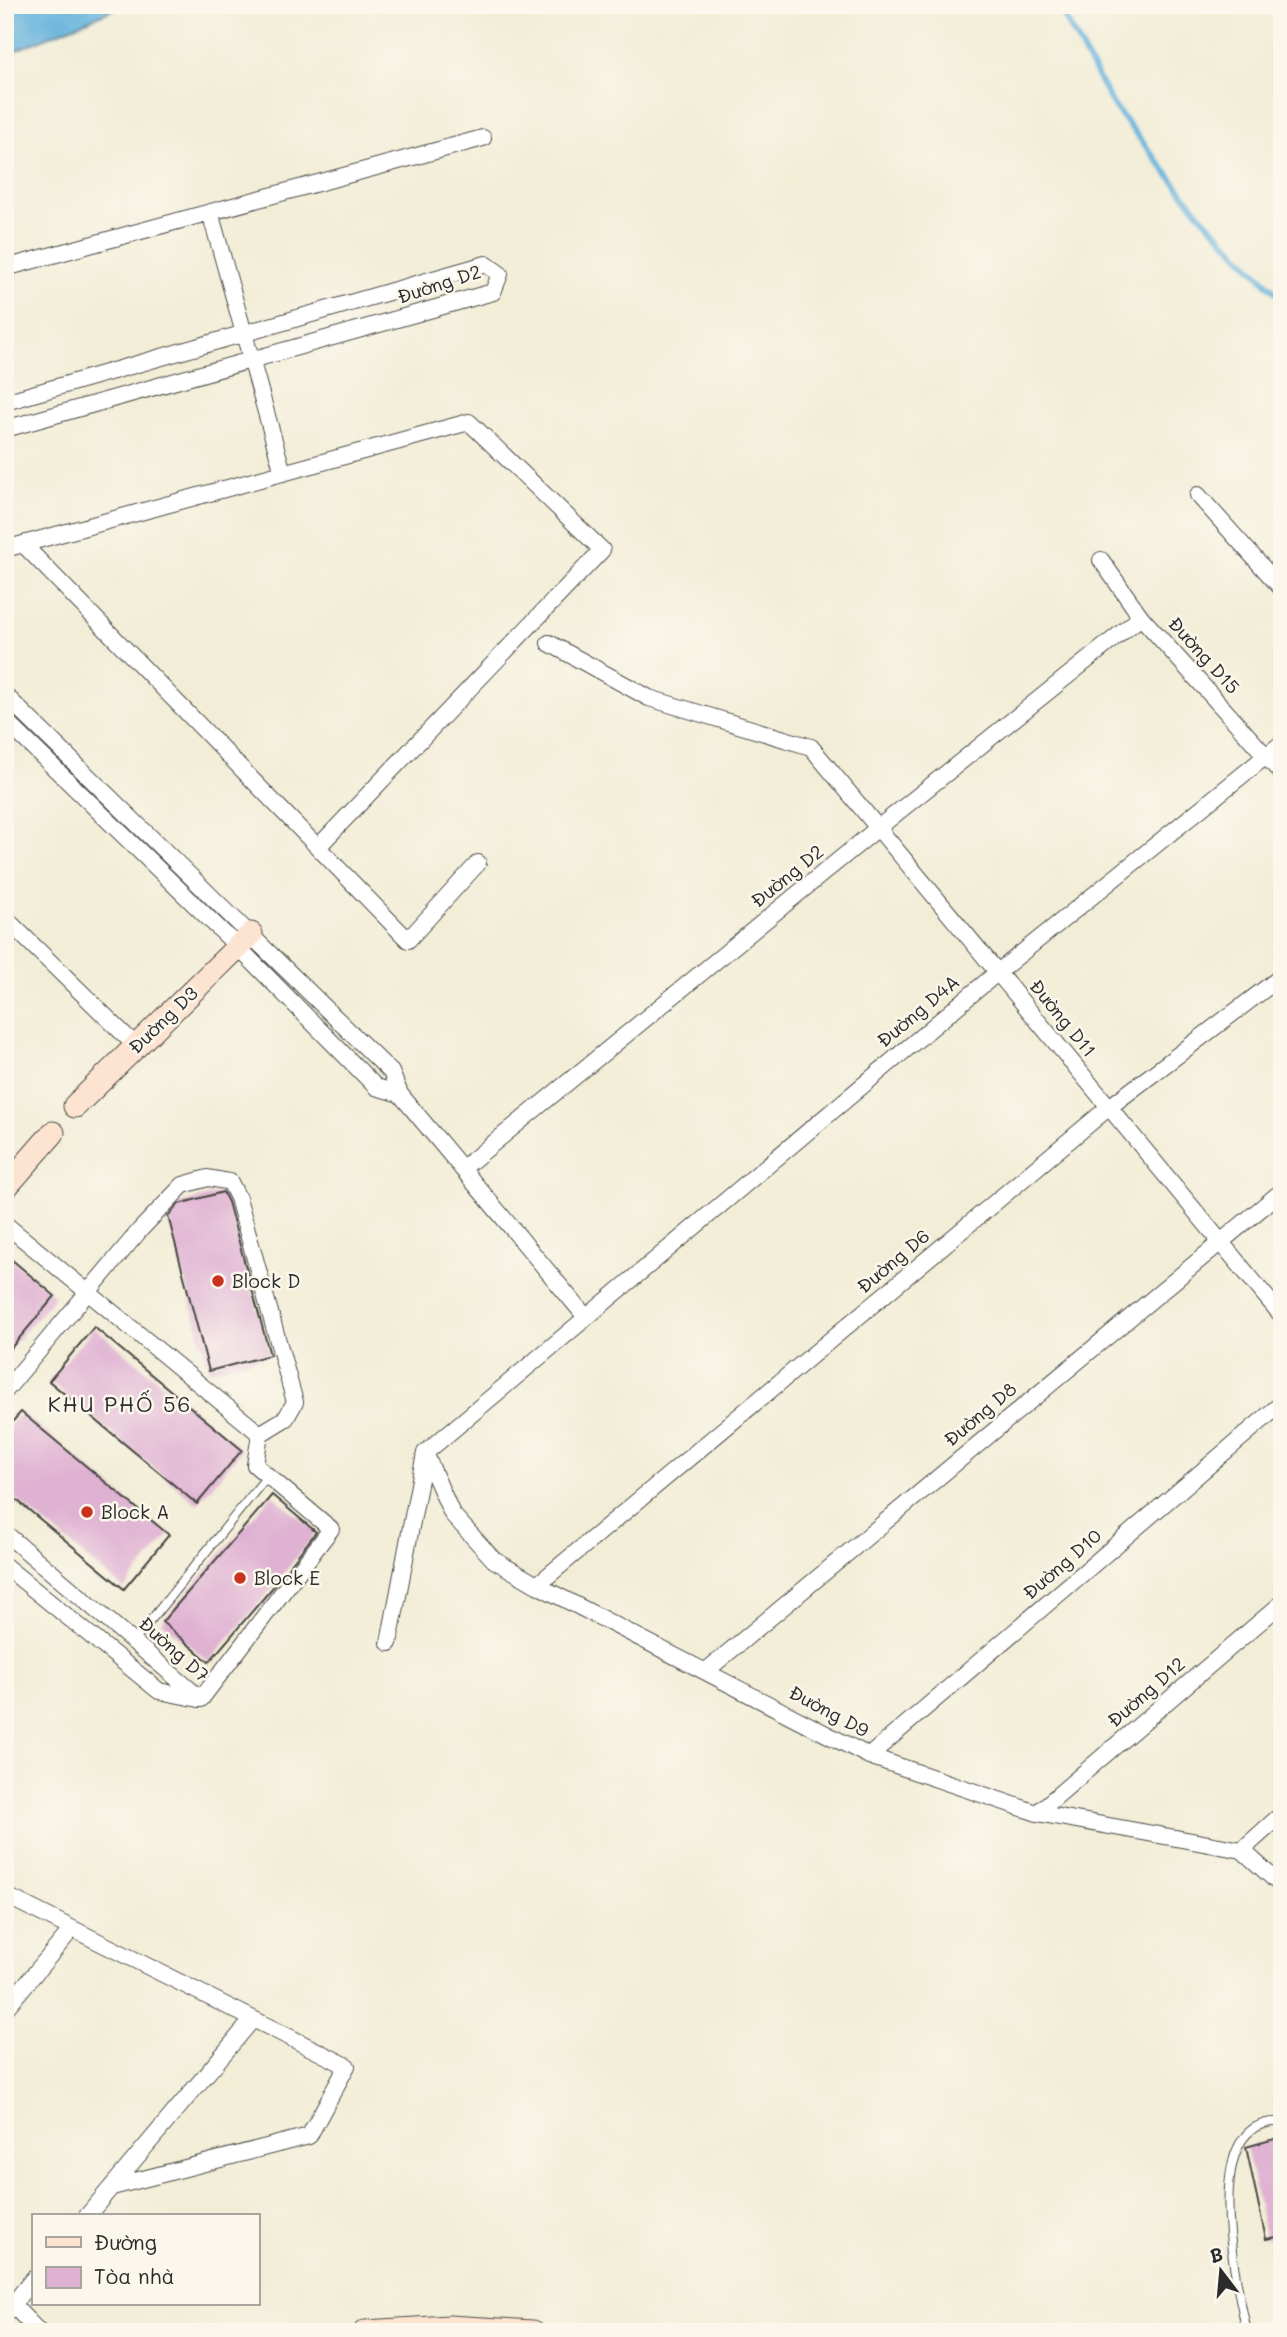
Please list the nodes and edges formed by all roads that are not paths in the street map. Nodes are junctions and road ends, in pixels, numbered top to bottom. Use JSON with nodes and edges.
{"nodes":[{"id":1,"x":483,"y":138,"type":"dead end"},
{"id":2,"x":210,"y":212,"type":"junction"},
{"id":3,"x":5,"y":268,"type":"edge"},
{"id":4,"x":244,"y":335,"type":"junction"},
{"id":5,"x":251,"y":360,"type":"junction"},
{"id":6,"x":5,"y":402,"type":"edge"},
{"id":7,"x":5,"y":429,"type":"edge"},
{"id":8,"x":283,"y":473,"type":"junction"},
{"id":9,"x":1198,"y":495,"type":"dead end"},
{"id":10,"x":23,"y":544,"type":"junction"},
{"id":11,"x":5,"y":549,"type":"edge"},
{"id":12,"x":1101,"y":560,"type":"dead end"},
{"id":13,"x":1282,"y":589,"type":"edge"},
{"id":14,"x":1141,"y":617,"type":"junction"},
{"id":15,"x":549,"y":643,"type":"dead end"},
{"id":16,"x":5,"y":695,"type":"edge"},
{"id":17,"x":5,"y":720,"type":"edge"},
{"id":18,"x":1282,"y":743,"type":"edge"},
{"id":19,"x":1267,"y":755,"type":"junction"},
{"id":20,"x":1282,"y":774,"type":"edge"},
{"id":21,"x":878,"y":828,"type":"junction"},
{"id":22,"x":318,"y":847,"type":"junction"},
{"id":23,"x":478,"y":863,"type":"dead end"},
{"id":24,"x":5,"y":918,"type":"edge"},
{"id":25,"x":244,"y":940,"type":"junction"},
{"id":26,"x":998,"y":972,"type":"junction"},
{"id":27,"x":1282,"y":976,"type":"edge"},
{"id":28,"x":136,"y":1046,"type":"junction"},
{"id":29,"x":75,"y":1106,"type":"dead end"},
{"id":30,"x":1108,"y":1108,"type":"junction"},
{"id":31,"x":53,"y":1133,"type":"dead end"},
{"id":32,"x":462,"y":1169,"type":"junction"},
{"id":33,"x":8,"y":1180,"type":"edge"},
{"id":34,"x":1282,"y":1191,"type":"edge"},
{"id":35,"x":5,"y":1224,"type":"edge"},
{"id":36,"x":1221,"y":1240,"type":"junction"},
{"id":37,"x":88,"y":1291,"type":"junction"},
{"id":38,"x":585,"y":1316,"type":"junction"},
{"id":39,"x":1282,"y":1316,"type":"edge"},
{"id":40,"x":5,"y":1391,"type":"edge"},
{"id":41,"x":1282,"y":1403,"type":"edge"},
{"id":42,"x":260,"y":1434,"type":"junction"},
{"id":43,"x":425,"y":1453,"type":"junction"},
{"id":44,"x":268,"y":1475,"type":"junction"},
{"id":45,"x":5,"y":1533,"type":"edge"},
{"id":46,"x":5,"y":1566,"type":"edge"},
{"id":47,"x":537,"y":1585,"type":"junction"},
{"id":48,"x":1282,"y":1603,"type":"edge"},
{"id":49,"x":134,"y":1641,"type":"junction"},
{"id":50,"x":389,"y":1643,"type":"dead end"},
{"id":51,"x":706,"y":1671,"type":"junction"},
{"id":52,"x":201,"y":1699,"type":"junction"},
{"id":53,"x":869,"y":1756,"type":"junction"},
{"id":54,"x":1037,"y":1813,"type":"junction"},
{"id":55,"x":1282,"y":1814,"type":"edge"},
{"id":56,"x":1242,"y":1850,"type":"junction"},
{"id":57,"x":1282,"y":1886,"type":"edge"},
{"id":58,"x":5,"y":1895,"type":"edge"},
{"id":59,"x":72,"y":1929,"type":"junction"},
{"id":60,"x":5,"y":2009,"type":"edge"},
{"id":61,"x":253,"y":2019,"type":"junction"},
{"id":62,"x":1282,"y":2122,"type":"edge"},
{"id":63,"x":111,"y":2187,"type":"junction"},
{"id":64,"x":89,"y":2214,"type":"edge"},
{"id":65,"x":32,"y":2280,"type":"edge"},
{"id":66,"x":9,"y":2300,"type":"edge"},
{"id":67,"x":39,"y":2332,"type":"edge"},
{"id":68,"x":365,"y":2332,"type":"edge"},
{"id":69,"x":533,"y":2332,"type":"edge"},
{"id":70,"x":1247,"y":2332,"type":"edge"}],
"edges":[{"from":1,"to":2,"type":"street"},
{"from":2,"to":3,"type":"street"},
{"from":2,"to":4,"type":"street"},
{"from":4,"to":5,"type":"street"},
{"from":4,"to":5,"type":"street","name":"Đường D2"},
{"from":4,"to":6,"type":"street","name":"Đường D2"},
{"from":5,"to":7,"type":"street","name":"Đường D2"},
{"from":5,"to":8,"type":"street"},
{"from":8,"to":10,"type":"street"},
{"from":8,"to":22,"type":"street"},
{"from":9,"to":13,"type":"street"},
{"from":10,"to":11,"type":"street"},
{"from":10,"to":22,"type":"street"},
{"from":12,"to":14,"type":"street","name":"Đường D15"},
{"from":14,"to":19,"type":"street","name":"Đường D15"},
{"from":14,"to":21,"type":"street","name":"Đường D2"},
{"from":15,"to":21,"type":"street","name":"Đường D11"},
{"from":16,"to":25,"type":"street"},
{"from":17,"to":25,"type":"street"},
{"from":18,"to":19,"type":"street","name":"Đường D4A"},
{"from":19,"to":20,"type":"street","name":"Đường D15"},
{"from":19,"to":26,"type":"street","name":"Đường D4A"},
{"from":21,"to":26,"type":"street","name":"Đường D11"},
{"from":21,"to":32,"type":"street","name":"Đường D2"},
{"from":22,"to":23,"type":"street"},
{"from":24,"to":28,"type":"street"},
{"from":25,"to":28,"type":"street","name":"Đường D3"},
{"from":25,"to":32,"type":"street"},
{"from":26,"to":30,"type":"street","name":"Đường D11"},
{"from":26,"to":38,"type":"street","name":"Đường D4A"},
{"from":27,"to":30,"type":"street","name":"Đường D6"},
{"from":28,"to":29,"type":"street","name":"Đường D3"},
{"from":30,"to":36,"type":"street","name":"Đường D11"},
{"from":30,"to":47,"type":"street","name":"Đường D6"},
{"from":31,"to":33,"type":"street"},
{"from":32,"to":38,"type":"street"},
{"from":34,"to":36,"type":"street","name":"Đường D8"},
{"from":35,"to":37,"type":"street"},
{"from":36,"to":39,"type":"street","name":"Đường D11"},
{"from":36,"to":51,"type":"street","name":"Đường D8"},
{"from":37,"to":40,"type":"street"},
{"from":37,"to":42,"type":"street"},
{"from":37,"to":42,"type":"street"},
{"from":38,"to":43,"type":"street","name":"Đường D4A"},
{"from":41,"to":53,"type":"street","name":"Đường D10"},
{"from":42,"to":44,"type":"street"},
{"from":43,"to":47,"type":"street","name":"Đường D9"},
{"from":43,"to":50,"type":"street"},
{"from":44,"to":49,"type":"lane"},
{"from":44,"to":52,"type":"street"},
{"from":45,"to":49,"type":"street","name":"Đường D7"},
{"from":46,"to":52,"type":"street","name":"Đường D7"},
{"from":47,"to":51,"type":"street","name":"Đường D9"},
{"from":48,"to":54,"type":"street","name":"Đường D12"},
{"from":49,"to":52,"type":"street","name":"Đường D7"},
{"from":51,"to":53,"type":"street","name":"Đường D9"},
{"from":53,"to":54,"type":"street","name":"Đường D9"},
{"from":54,"to":56,"type":"street","name":"Đường D9"},
{"from":55,"to":56,"type":"street"},
{"from":56,"to":57,"type":"street"},
{"from":58,"to":59,"type":"street"},
{"from":59,"to":60,"type":"street"},
{"from":59,"to":61,"type":"street"},
{"from":61,"to":63,"type":"street"},
{"from":61,"to":63,"type":"street"},
{"from":62,"to":70,"type":"lane"},
{"from":63,"to":64,"type":"street"},
{"from":65,"to":66,"type":"street"},
{"from":66,"to":67,"type":"street"},
{"from":68,"to":69,"type":"street"}]}
